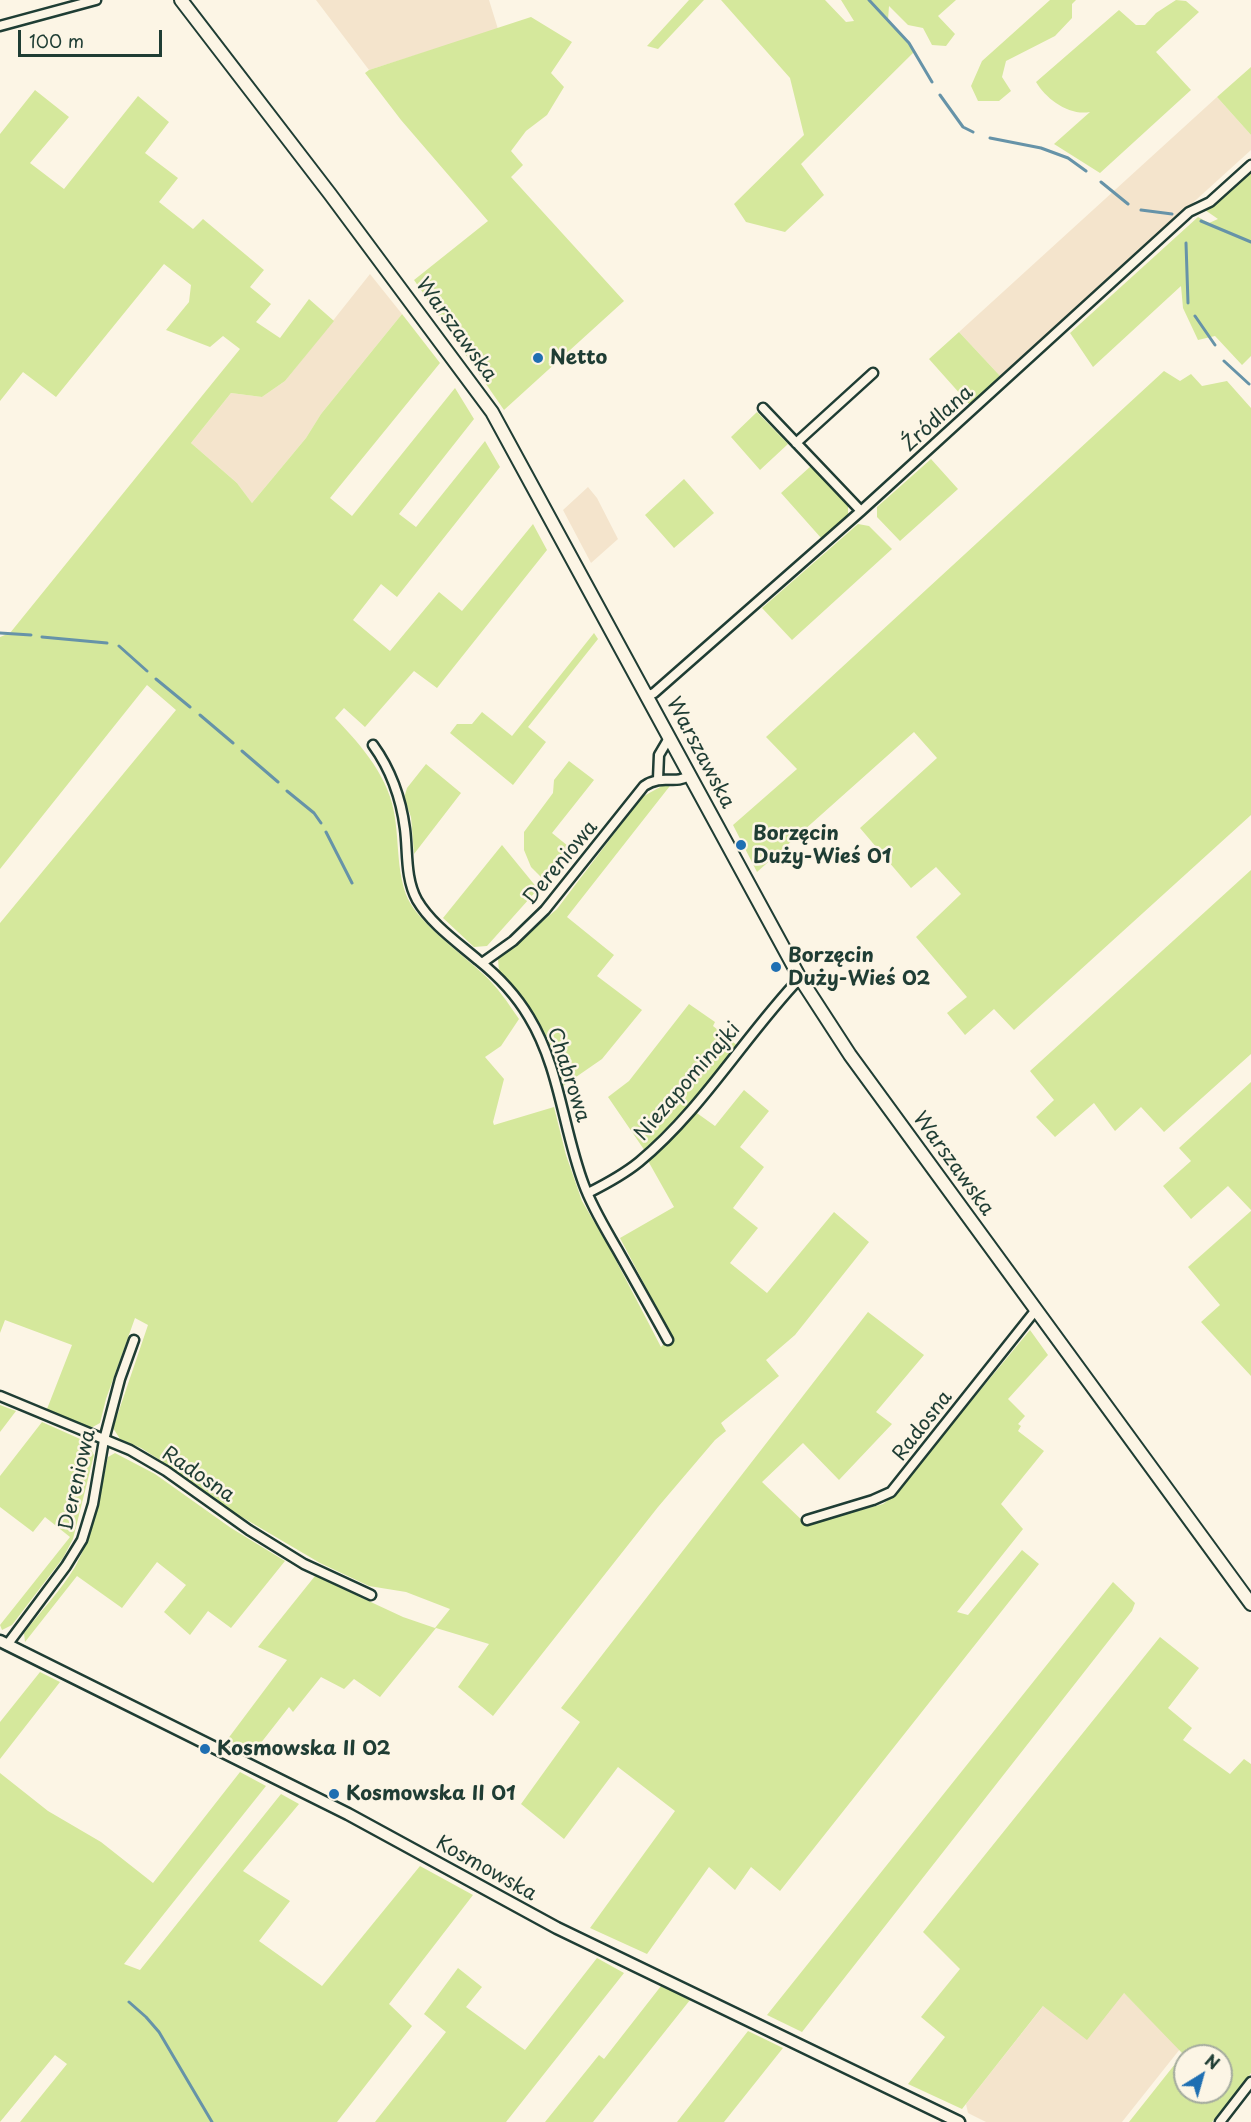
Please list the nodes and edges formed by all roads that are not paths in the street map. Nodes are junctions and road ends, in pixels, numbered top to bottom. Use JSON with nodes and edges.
{"nodes":[{"id":1,"x":96,"y":0,"type":"edge"},
{"id":2,"x":182,"y":2,"type":"edge"},
{"id":3,"x":0,"y":26,"type":"edge"},
{"id":4,"x":1251,"y":165,"type":"edge"},
{"id":5,"x":873,"y":373,"type":"dead end"},
{"id":6,"x":763,"y":408,"type":"dead end"},
{"id":7,"x":796,"y":443,"type":"junction"},
{"id":8,"x":861,"y":511,"type":"junction"},
{"id":9,"x":647,"y":696,"type":"junction"},
{"id":10,"x":669,"y":738,"type":"junction"},
{"id":11,"x":373,"y":745,"type":"dead end"},
{"id":12,"x":690,"y":775,"type":"junction"},
{"id":13,"x":658,"y":779,"type":"junction"},
{"id":14,"x":482,"y":963,"type":"junction"},
{"id":15,"x":800,"y":978,"type":"junction"},
{"id":16,"x":588,"y":1193,"type":"junction"},
{"id":17,"x":1035,"y":1311,"type":"junction"},
{"id":18,"x":134,"y":1340,"type":"dead end"},
{"id":19,"x":668,"y":1340,"type":"dead end"},
{"id":20,"x":0,"y":1396,"type":"edge"},
{"id":21,"x":104,"y":1440,"type":"junction"},
{"id":22,"x":807,"y":1520,"type":"dead end"},
{"id":23,"x":370,"y":1595,"type":"dead end"},
{"id":24,"x":1251,"y":1604,"type":"edge"},
{"id":25,"x":4,"y":1643,"type":"edge"},
{"id":26,"x":1251,"y":2082,"type":"edge"},
{"id":27,"x":959,"y":2122,"type":"edge"},
{"id":28,"x":1220,"y":2122,"type":"edge"}],
"edges":[{"from":1,"to":3,"type":"street"},
{"from":2,"to":9,"type":"main road","name":"Warszawska"},
{"from":4,"to":8,"type":"street","name":"Źródlana"},
{"from":5,"to":7,"type":"street"},
{"from":6,"to":7,"type":"street"},
{"from":7,"to":8,"type":"street"},
{"from":8,"to":9,"type":"street","name":"Źródlana"},
{"from":9,"to":10,"type":"main road","name":"Warszawska"},
{"from":10,"to":12,"type":"main road","name":"Warszawska"},
{"from":10,"to":13,"type":"street"},
{"from":11,"to":14,"type":"street","name":"Chabrowa"},
{"from":12,"to":13,"type":"street"},
{"from":12,"to":15,"type":"main road","name":"Warszawska"},
{"from":13,"to":14,"type":"street","name":"Dereniowa"},
{"from":14,"to":16,"type":"street","name":"Chabrowa"},
{"from":15,"to":16,"type":"street","name":"Niezapominajki"},
{"from":15,"to":17,"type":"main road","name":"Warszawska"},
{"from":16,"to":19,"type":"street","name":"Chabrowa"},
{"from":17,"to":22,"type":"street","name":"Radosna"},
{"from":17,"to":24,"type":"main road","name":"Warszawska"},
{"from":18,"to":21,"type":"street","name":"Dereniowa"},
{"from":20,"to":21,"type":"street","name":"Radosna"},
{"from":21,"to":23,"type":"street","name":"Radosna"},
{"from":21,"to":25,"type":"street","name":"Dereniowa"},
{"from":25,"to":27,"type":"street","name":"Kosmowska"},
{"from":26,"to":28,"type":"street"}]}
